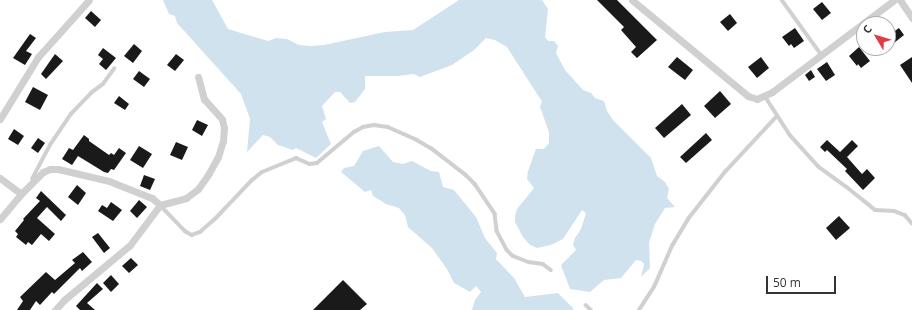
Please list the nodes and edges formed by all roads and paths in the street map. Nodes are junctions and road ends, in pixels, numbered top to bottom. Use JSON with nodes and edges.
{"nodes":[{"id":1,"x":89,"y":0,"type":"edge"},
{"id":2,"x":632,"y":0,"type":"edge"},
{"id":3,"x":782,"y":0,"type":"edge"},
{"id":4,"x":894,"y":0,"type":"edge"},
{"id":5,"x":900,"y":0,"type":"edge"},
{"id":6,"x":912,"y":18,"type":"edge"},
{"id":7,"x":822,"y":54,"type":"junction"},
{"id":8,"x":114,"y":69,"type":"dead end"},
{"id":9,"x":198,"y":77,"type":"dead end"},
{"id":10,"x":765,"y":96,"type":"junction"},
{"id":11,"x":777,"y":116,"type":"junction"},
{"id":12,"x":0,"y":120,"type":"edge"},
{"id":13,"x":0,"y":178,"type":"edge"},
{"id":14,"x":30,"y":184,"type":"junction"},
{"id":15,"x":21,"y":194,"type":"junction"},
{"id":16,"x":160,"y":205,"type":"junction"},
{"id":17,"x":0,"y":219,"type":"edge"},
{"id":18,"x":912,"y":223,"type":"edge"},
{"id":19,"x":551,"y":270,"type":"dead end"},
{"id":20,"x":586,"y":305,"type":"dead end"},
{"id":21,"x":55,"y":310,"type":"edge"},
{"id":22,"x":591,"y":310,"type":"edge"},
{"id":23,"x":639,"y":310,"type":"edge"}],
"edges":[{"from":1,"to":12,"type":"street"},
{"from":2,"to":10,"type":"street"},
{"from":3,"to":7,"type":"lane"},
{"from":4,"to":7,"type":"street"},
{"from":5,"to":6,"type":"street"},
{"from":7,"to":10,"type":"street"},
{"from":8,"to":14,"type":"lane"},
{"from":9,"to":16,"type":"street"},
{"from":10,"to":11,"type":"lane"},
{"from":11,"to":18,"type":"lane"},
{"from":11,"to":23,"type":"lane"},
{"from":13,"to":15,"type":"street"},
{"from":14,"to":15,"type":"street"},
{"from":14,"to":16,"type":"street"},
{"from":15,"to":17,"type":"street"},
{"from":16,"to":19,"type":"lane"},
{"from":16,"to":21,"type":"street"},
{"from":20,"to":22,"type":"lane"}]}
